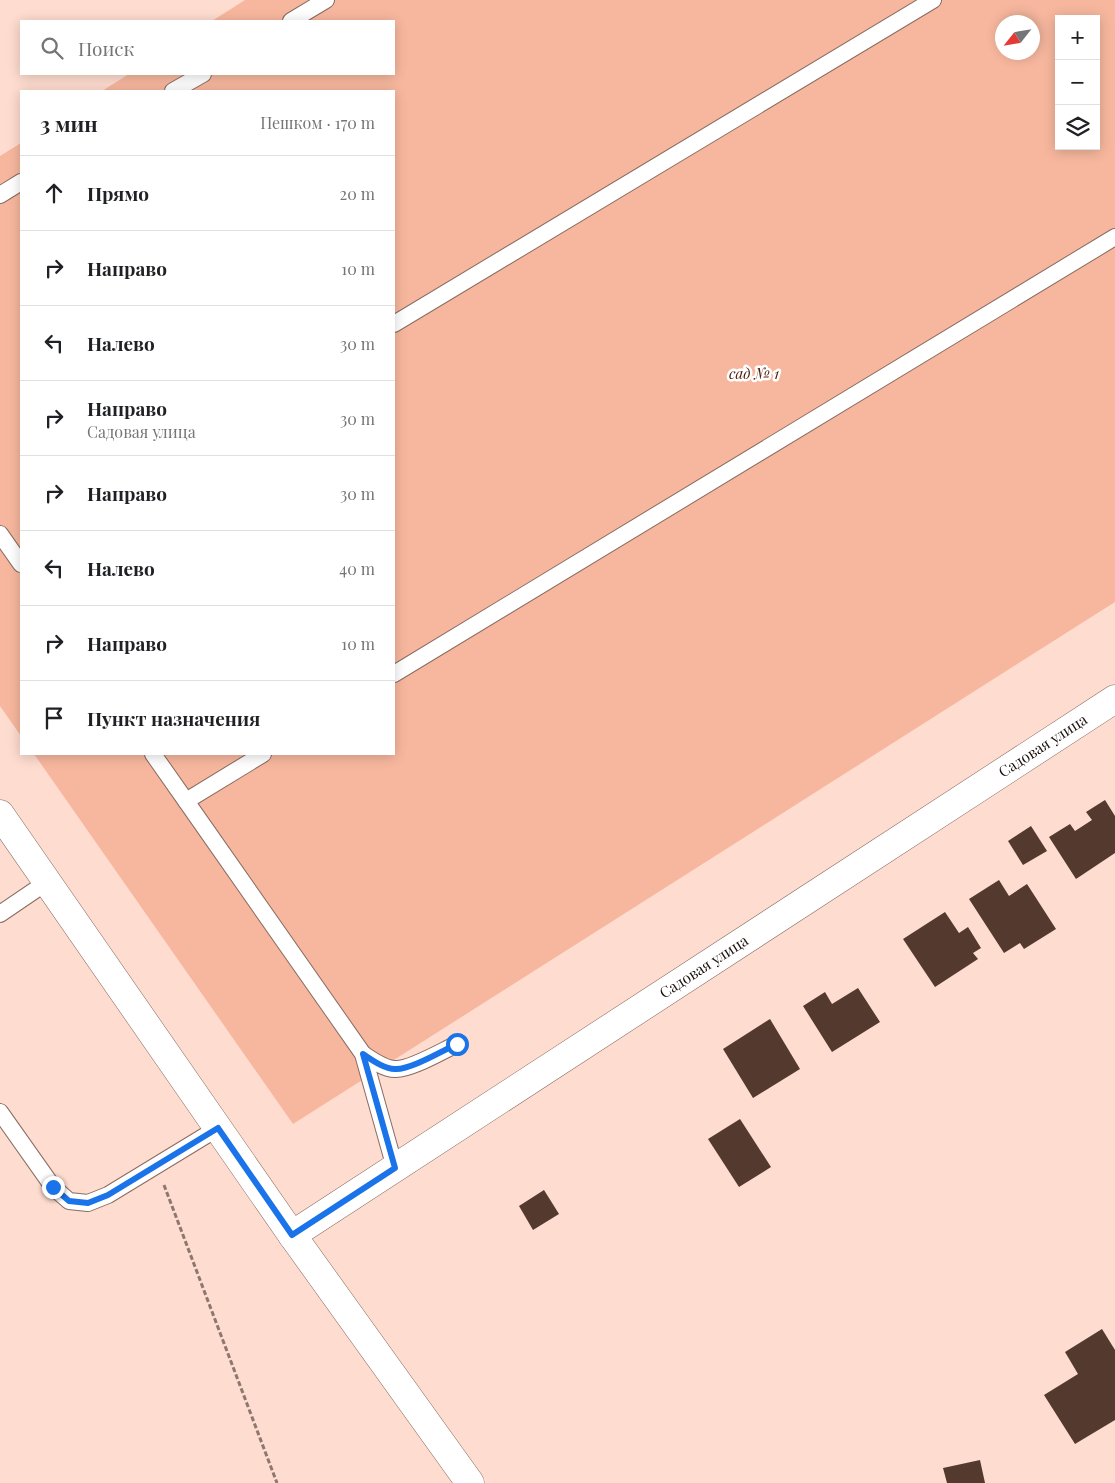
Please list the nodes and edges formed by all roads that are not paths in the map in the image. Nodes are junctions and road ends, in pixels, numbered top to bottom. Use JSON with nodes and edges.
{"nodes":[{"id":1,"x":326,"y":0,"type":"edge"},
{"id":2,"x":934,"y":0,"type":"edge"},
{"id":3,"x":292,"y":20,"type":"edge"},
{"id":4,"x":201,"y":75,"type":"edge"},
{"id":5,"x":175,"y":90,"type":"edge"},
{"id":6,"x":20,"y":183,"type":"edge"},
{"id":7,"x":0,"y":195,"type":"edge"},
{"id":8,"x":1115,"y":237,"type":"edge"},
{"id":9,"x":395,"y":323,"type":"edge"},
{"id":10,"x":0,"y":534,"type":"edge"},
{"id":11,"x":20,"y":559,"type":"edge"},
{"id":12,"x":395,"y":673,"type":"edge"},
{"id":13,"x":1115,"y":698,"type":"edge"},
{"id":14,"x":154,"y":755,"type":"edge"},
{"id":15,"x":261,"y":755,"type":"edge"},
{"id":16,"x":186,"y":801,"type":"junction"},
{"id":17,"x":0,"y":814,"type":"edge"},
{"id":18,"x":48,"y":882,"type":"junction"},
{"id":19,"x":0,"y":914,"type":"edge"},
{"id":20,"x":457,"y":1044,"type":"dead end"},
{"id":21,"x":363,"y":1054,"type":"junction"},
{"id":22,"x":0,"y":1112,"type":"edge"},
{"id":23,"x":218,"y":1128,"type":"junction"},
{"id":24,"x":395,"y":1168,"type":"junction"},
{"id":25,"x":292,"y":1235,"type":"junction"},
{"id":26,"x":470,"y":1483,"type":"edge"}],
"edges":[{"from":1,"to":3,"type":"lane"},
{"from":2,"to":9,"type":"lane"},
{"from":4,"to":5,"type":"lane"},
{"from":6,"to":7,"type":"lane"},
{"from":8,"to":12,"type":"lane"},
{"from":10,"to":11,"type":"lane"},
{"from":13,"to":24,"type":"street","name":"Садовая улица"},
{"from":14,"to":16,"type":"lane"},
{"from":15,"to":16,"type":"lane"},
{"from":16,"to":21,"type":"lane"},
{"from":17,"to":18,"type":"street"},
{"from":18,"to":19,"type":"lane"},
{"from":18,"to":23,"type":"street"},
{"from":20,"to":21,"type":"lane"},
{"from":21,"to":24,"type":"lane"},
{"from":22,"to":23,"type":"lane"},
{"from":23,"to":25,"type":"street"},
{"from":24,"to":25,"type":"street","name":"Садовая улица"},
{"from":25,"to":26,"type":"street"}]}
